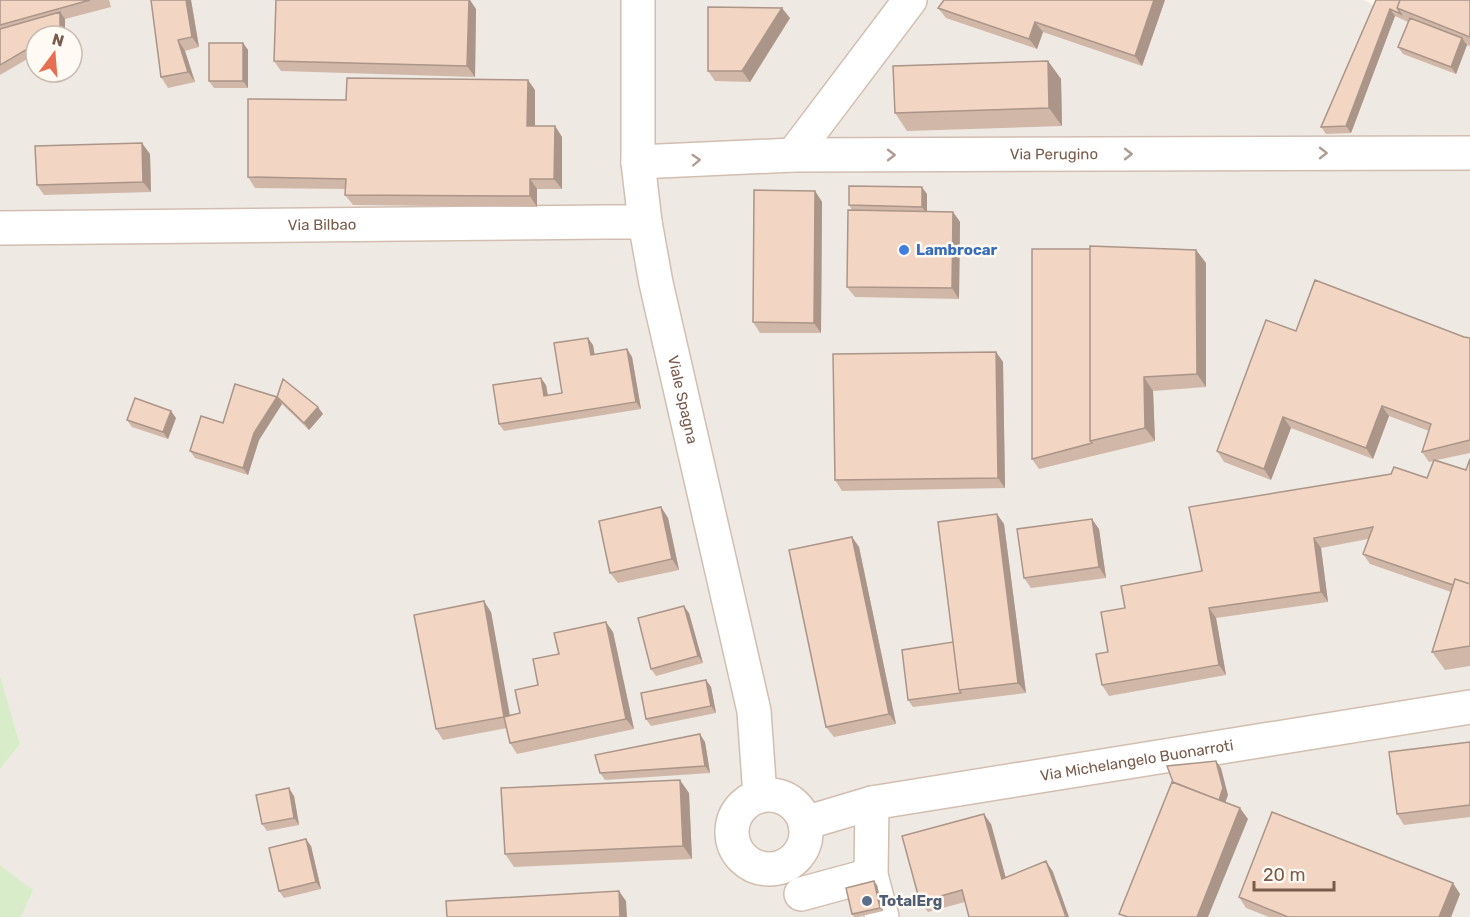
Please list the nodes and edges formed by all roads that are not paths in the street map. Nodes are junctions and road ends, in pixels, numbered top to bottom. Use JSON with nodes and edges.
{"nodes":[{"id":1,"x":638,"y":0,"type":"edge"},
{"id":2,"x":910,"y":0,"type":"edge"},
{"id":3,"x":1470,"y":153,"type":"edge"},
{"id":4,"x":793,"y":155,"type":"junction"},
{"id":5,"x":638,"y":162,"type":"junction"},
{"id":6,"x":645,"y":222,"type":"junction"},
{"id":7,"x":0,"y":228,"type":"edge"},
{"id":8,"x":1470,"y":707,"type":"edge"},
{"id":9,"x":760,"y":796,"type":"junction"},
{"id":10,"x":872,"y":803,"type":"junction"},
{"id":11,"x":805,"y":823,"type":"junction"},
{"id":12,"x":779,"y":867,"type":"junction"},
{"id":13,"x":871,"y":874,"type":"junction"},
{"id":14,"x":805,"y":906,"type":"edge"},
{"id":15,"x":882,"y":917,"type":"edge"}],
"edges":[{"from":1,"to":5,"type":"street","name":"Viale Spagna"},
{"from":2,"to":4,"type":"street"},
{"from":4,"to":3,"type":"street","name":"Via Perugino","one_way":true},
{"from":5,"to":4,"type":"street","name":"Via Perugino","one_way":true},
{"from":5,"to":6,"type":"street","name":"Viale Spagna"},
{"from":6,"to":7,"type":"street","name":"Via Bilbao"},
{"from":6,"to":9,"type":"street","name":"Viale Spagna"},
{"from":8,"to":10,"type":"street","name":"Via Michelangelo Buonarroti"},
{"from":9,"to":11,"type":"street"},
{"from":9,"to":12,"type":"street"},
{"from":10,"to":11,"type":"street","name":"Via Michelangelo Buonarroti"},
{"from":10,"to":13,"type":"street"},
{"from":11,"to":12,"type":"street"},
{"from":12,"to":14,"type":"street"},
{"from":13,"to":14,"type":"street"},
{"from":13,"to":15,"type":"street"}]}
